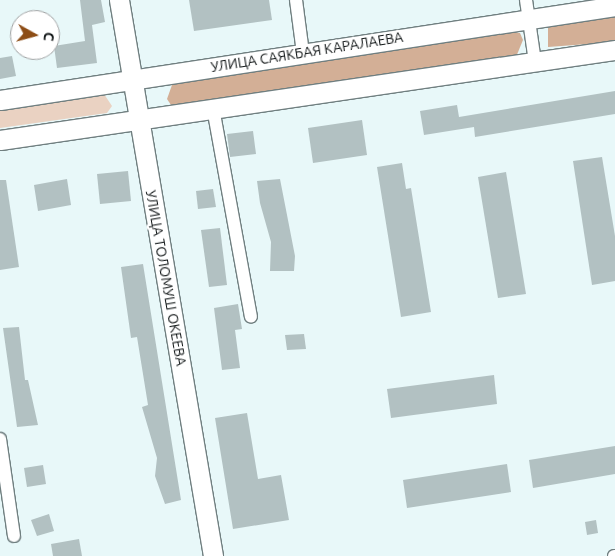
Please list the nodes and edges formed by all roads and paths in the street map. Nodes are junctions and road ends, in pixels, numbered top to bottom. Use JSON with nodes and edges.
{"nodes":[{"id":1,"x":119,"y":0,"type":"edge"},
{"id":2,"x":296,"y":0,"type":"edge"},
{"id":3,"x":615,"y":6,"type":"edge"},
{"id":4,"x":528,"y":9,"type":"edge"},
{"id":5,"x":615,"y":50,"type":"edge"},
{"id":6,"x":303,"y":53,"type":"junction"},
{"id":7,"x":535,"y":62,"type":"junction"},
{"id":8,"x":132,"y":79,"type":"junction"},
{"id":9,"x":0,"y":100,"type":"edge"},
{"id":10,"x":214,"y":108,"type":"junction"},
{"id":11,"x":139,"y":119,"type":"junction"},
{"id":12,"x":0,"y":140,"type":"edge"},
{"id":13,"x":251,"y":318,"type":"dead end"},
{"id":14,"x":0,"y":439,"type":"edge"},
{"id":15,"x":14,"y":536,"type":"dead end"},
{"id":16,"x":213,"y":556,"type":"edge"}],
"edges":[{"from":1,"to":8,"type":"street","name":"УЛИЦА ТОЛОМУШ ОКЕЕВА"},
{"from":2,"to":6,"type":"street"},
{"from":3,"to":4,"type":"street","name":"УЛИЦА САЯКБАЯ КАРАЛАЕВА"},
{"from":4,"to":6,"type":"street","name":"УЛИЦА САЯКБАЯ КАРАЛАЕВА"},
{"from":4,"to":7,"type":"street"},
{"from":5,"to":7,"type":"street"},
{"from":6,"to":8,"type":"street","name":"УЛИЦА САЯКБАЯ КАРАЛАЕВА"},
{"from":7,"to":10,"type":"street"},
{"from":8,"to":9,"type":"street","name":"УЛИЦА САЯКБАЯ КАРАЛАЕВА"},
{"from":8,"to":11,"type":"street","name":"УЛИЦА ТОЛОМУШ ОКЕЕВА"},
{"from":10,"to":11,"type":"street"},
{"from":10,"to":13,"type":"street"},
{"from":11,"to":12,"type":"street"},
{"from":11,"to":16,"type":"street","name":"УЛИЦА ТОЛОМУШ ОКЕЕВА"},
{"from":14,"to":15,"type":"street"}]}
